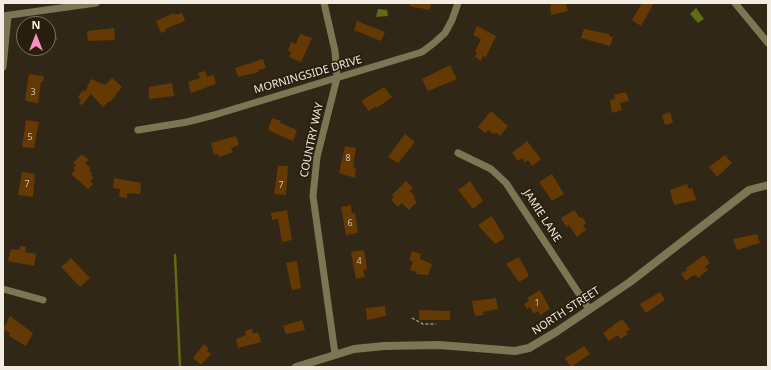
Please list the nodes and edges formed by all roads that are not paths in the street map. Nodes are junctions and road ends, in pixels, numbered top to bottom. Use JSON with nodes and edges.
{"nodes":[{"id":1,"x":96,"y":3,"type":"edge"},
{"id":2,"x":324,"y":3,"type":"edge"},
{"id":3,"x":458,"y":3,"type":"edge"},
{"id":4,"x":736,"y":3,"type":"edge"},
{"id":5,"x":6,"y":16,"type":"edge"},
{"id":6,"x":768,"y":43,"type":"edge"},
{"id":7,"x":3,"y":67,"type":"edge"},
{"id":8,"x":337,"y":78,"type":"junction"},
{"id":9,"x":138,"y":130,"type":"dead end"},
{"id":10,"x":458,"y":152,"type":"dead end"},
{"id":11,"x":768,"y":185,"type":"edge"},
{"id":12,"x":3,"y":289,"type":"edge"},
{"id":13,"x":43,"y":300,"type":"dead end"},
{"id":14,"x":589,"y":309,"type":"junction"},
{"id":15,"x":335,"y":354,"type":"junction"},
{"id":16,"x":296,"y":367,"type":"edge"}],
"edges":[{"from":1,"to":5,"type":"street"},
{"from":2,"to":8,"type":"street","name":"COUNTRY WAY"},
{"from":3,"to":8,"type":"street","name":"MORNINGSIDE DRIVE"},
{"from":4,"to":6,"type":"street"},
{"from":5,"to":7,"type":"street"},
{"from":8,"to":9,"type":"street","name":"MORNINGSIDE DRIVE"},
{"from":8,"to":15,"type":"street","name":"COUNTRY WAY"},
{"from":10,"to":14,"type":"street","name":"JAMIE LANE"},
{"from":11,"to":14,"type":"street","name":"NORTH STREET"},
{"from":12,"to":13,"type":"street"},
{"from":14,"to":15,"type":"street","name":"NORTH STREET"},
{"from":15,"to":16,"type":"street","name":"NORTH STREET"}]}
